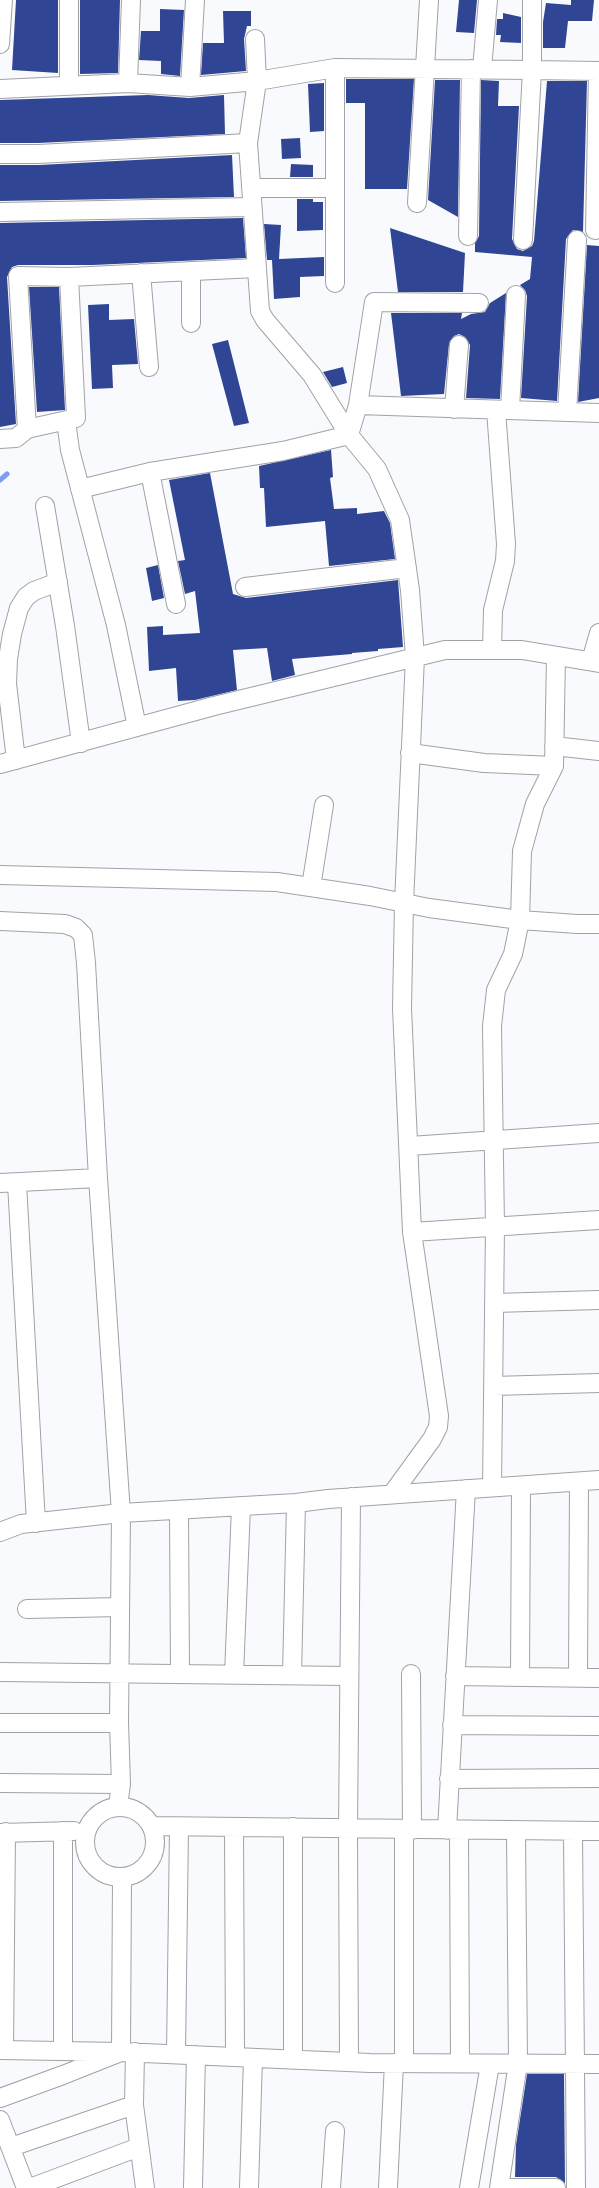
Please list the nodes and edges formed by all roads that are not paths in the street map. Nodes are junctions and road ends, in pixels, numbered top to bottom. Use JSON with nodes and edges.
{"nodes":[{"id":1,"x":3,"y":0,"type":"edge"},
{"id":2,"x":69,"y":0,"type":"edge"},
{"id":3,"x":131,"y":0,"type":"edge"},
{"id":4,"x":195,"y":0,"type":"edge"},
{"id":5,"x":430,"y":0,"type":"edge"},
{"id":6,"x":488,"y":0,"type":"edge"},
{"id":7,"x":532,"y":0,"type":"edge"},
{"id":8,"x":1,"y":22,"type":"edge"},
{"id":9,"x":255,"y":39,"type":"dead end"},
{"id":10,"x":0,"y":44,"type":"edge"},
{"id":11,"x":335,"y":68,"type":"junction"},
{"id":12,"x":424,"y":68,"type":"junction"},
{"id":13,"x":477,"y":69,"type":"junction"},
{"id":14,"x":532,"y":70,"type":"junction"},
{"id":15,"x":599,"y":71,"type":"edge"},
{"id":16,"x":257,"y":81,"type":"junction"},
{"id":17,"x":128,"y":83,"type":"junction"},
{"id":18,"x":69,"y":86,"type":"junction"},
{"id":19,"x":190,"y":87,"type":"junction"},
{"id":20,"x":0,"y":89,"type":"edge"},
{"id":21,"x":248,"y":143,"type":"junction"},
{"id":22,"x":0,"y":154,"type":"edge"},
{"id":23,"x":251,"y":188,"type":"junction"},
{"id":24,"x":335,"y":188,"type":"junction"},
{"id":25,"x":417,"y":203,"type":"dead end"},
{"id":26,"x":252,"y":207,"type":"junction"},
{"id":27,"x":0,"y":212,"type":"edge"},
{"id":28,"x":595,"y":230,"type":"dead end"},
{"id":29,"x":468,"y":236,"type":"dead end"},
{"id":30,"x":523,"y":240,"type":"dead end"},
{"id":31,"x":577,"y":240,"type":"dead end"},
{"id":32,"x":256,"y":268,"type":"junction"},
{"id":33,"x":191,"y":271,"type":"junction"},
{"id":34,"x":141,"y":273,"type":"junction"},
{"id":35,"x":68,"y":277,"type":"junction"},
{"id":36,"x":334,"y":283,"type":"dead end"},
{"id":37,"x":516,"y":295,"type":"dead end"},
{"id":38,"x":479,"y":302,"type":"dead end"},
{"id":39,"x":191,"y":323,"type":"dead end"},
{"id":40,"x":459,"y":345,"type":"dead end"},
{"id":41,"x":149,"y":368,"type":"dead end"},
{"id":42,"x":358,"y":405,"type":"junction"},
{"id":43,"x":454,"y":409,"type":"junction"},
{"id":44,"x":503,"y":410,"type":"junction"},
{"id":45,"x":567,"y":412,"type":"junction"},
{"id":46,"x":599,"y":413,"type":"edge"},
{"id":47,"x":66,"y":421,"type":"junction"},
{"id":48,"x":27,"y":429,"type":"junction"},
{"id":49,"x":349,"y":435,"type":"junction"},
{"id":50,"x":0,"y":439,"type":"edge"},
{"id":51,"x":150,"y":472,"type":"junction"},
{"id":52,"x":80,"y":489,"type":"junction"},
{"id":53,"x":45,"y":506,"type":"dead end"},
{"id":54,"x":407,"y":568,"type":"junction"},
{"id":55,"x":58,"y":582,"type":"junction"},
{"id":56,"x":244,"y":587,"type":"dead end"},
{"id":57,"x":176,"y":604,"type":"dead end"},
{"id":58,"x":599,"y":633,"type":"edge"},
{"id":59,"x":492,"y":650,"type":"junction"},
{"id":60,"x":556,"y":656,"type":"junction"},
{"id":61,"x":414,"y":657,"type":"junction"},
{"id":62,"x":595,"y":662,"type":"edge"},
{"id":63,"x":137,"y":727,"type":"junction"},
{"id":64,"x":81,"y":743,"type":"junction"},
{"id":65,"x":554,"y":746,"type":"junction"},
{"id":66,"x":599,"y":751,"type":"edge"},
{"id":67,"x":410,"y":753,"type":"junction"},
{"id":68,"x":8,"y":762,"type":"edge"},
{"id":69,"x":554,"y":766,"type":"junction"},
{"id":70,"x":324,"y":805,"type":"dead end"},
{"id":71,"x":0,"y":875,"type":"edge"},
{"id":72,"x":312,"y":887,"type":"junction"},
{"id":73,"x":404,"y":903,"type":"junction"},
{"id":74,"x":520,"y":920,"type":"junction"},
{"id":75,"x":0,"y":922,"type":"edge"},
{"id":76,"x":599,"y":924,"type":"edge"},
{"id":77,"x":599,"y":1133,"type":"edge"},
{"id":78,"x":493,"y":1140,"type":"junction"},
{"id":79,"x":410,"y":1146,"type":"junction"},
{"id":80,"x":98,"y":1178,"type":"junction"},
{"id":81,"x":8,"y":1183,"type":"edge"},
{"id":82,"x":599,"y":1220,"type":"edge"},
{"id":83,"x":495,"y":1227,"type":"junction"},
{"id":84,"x":412,"y":1232,"type":"junction"},
{"id":85,"x":599,"y":1300,"type":"edge"},
{"id":86,"x":494,"y":1303,"type":"junction"},
{"id":87,"x":599,"y":1383,"type":"edge"},
{"id":88,"x":493,"y":1386,"type":"junction"},
{"id":89,"x":599,"y":1480,"type":"edge"},
{"id":90,"x":579,"y":1482,"type":"junction"},
{"id":91,"x":521,"y":1486,"type":"junction"},
{"id":92,"x":492,"y":1488,"type":"junction"},
{"id":93,"x":466,"y":1489,"type":"junction"},
{"id":94,"x":392,"y":1494,"type":"junction"},
{"id":95,"x":351,"y":1497,"type":"junction"},
{"id":96,"x":296,"y":1504,"type":"junction"},
{"id":97,"x":241,"y":1507,"type":"junction"},
{"id":98,"x":179,"y":1511,"type":"junction"},
{"id":99,"x":121,"y":1513,"type":"junction"},
{"id":100,"x":36,"y":1522,"type":"junction"},
{"id":101,"x":0,"y":1532,"type":"edge"},
{"id":102,"x":120,"y":1607,"type":"junction"},
{"id":103,"x":27,"y":1609,"type":"dead end"},
{"id":104,"x":0,"y":1672,"type":"edge"},
{"id":105,"x":119,"y":1673,"type":"junction"},
{"id":106,"x":180,"y":1674,"type":"junction"},
{"id":107,"x":234,"y":1674,"type":"junction"},
{"id":108,"x":411,"y":1674,"type":"dead end"},
{"id":109,"x":292,"y":1675,"type":"junction"},
{"id":110,"x":349,"y":1676,"type":"junction"},
{"id":111,"x":455,"y":1676,"type":"junction"},
{"id":112,"x":520,"y":1677,"type":"junction"},
{"id":113,"x":578,"y":1677,"type":"junction"},
{"id":114,"x":599,"y":1678,"type":"edge"},
{"id":115,"x":0,"y":1723,"type":"edge"},
{"id":116,"x":119,"y":1723,"type":"junction"},
{"id":117,"x":452,"y":1725,"type":"junction"},
{"id":118,"x":599,"y":1726,"type":"edge"},
{"id":119,"x":599,"y":1778,"type":"edge"},
{"id":120,"x":450,"y":1780,"type":"junction"},
{"id":121,"x":0,"y":1783,"type":"edge"},
{"id":122,"x":121,"y":1784,"type":"junction"},
{"id":123,"x":118,"y":1806,"type":"junction"},
{"id":124,"x":152,"y":1826,"type":"junction"},
{"id":125,"x":178,"y":1827,"type":"junction"},
{"id":126,"x":292,"y":1827,"type":"junction"},
{"id":127,"x":234,"y":1828,"type":"junction"},
{"id":128,"x":348,"y":1829,"type":"junction"},
{"id":129,"x":87,"y":1830,"type":"junction"},
{"id":130,"x":408,"y":1830,"type":"junction"},
{"id":131,"x":453,"y":1830,"type":"junction"},
{"id":132,"x":63,"y":1831,"type":"junction"},
{"id":133,"x":516,"y":1831,"type":"junction"},
{"id":134,"x":599,"y":1831,"type":"edge"},
{"id":135,"x":3,"y":1832,"type":"edge"},
{"id":136,"x":573,"y":1832,"type":"junction"},
{"id":137,"x":122,"y":1878,"type":"junction"},
{"id":138,"x":2,"y":2050,"type":"edge"},
{"id":139,"x":63,"y":2050,"type":"junction"},
{"id":140,"x":128,"y":2052,"type":"junction"},
{"id":141,"x":176,"y":2054,"type":"junction"},
{"id":142,"x":196,"y":2055,"type":"junction"},
{"id":143,"x":235,"y":2057,"type":"junction"},
{"id":144,"x":253,"y":2058,"type":"junction"},
{"id":145,"x":293,"y":2060,"type":"junction"},
{"id":146,"x":350,"y":2062,"type":"junction"},
{"id":147,"x":399,"y":2063,"type":"junction"},
{"id":148,"x":518,"y":2063,"type":"junction"},
{"id":149,"x":460,"y":2064,"type":"junction"},
{"id":150,"x":490,"y":2064,"type":"junction"},
{"id":151,"x":575,"y":2064,"type":"junction"},
{"id":152,"x":599,"y":2064,"type":"edge"},
{"id":153,"x":0,"y":2098,"type":"edge"},
{"id":154,"x":134,"y":2105,"type":"junction"},
{"id":155,"x":0,"y":2120,"type":"edge"},
{"id":156,"x":336,"y":2131,"type":"dead end"},
{"id":157,"x":10,"y":2147,"type":"junction"},
{"id":158,"x":139,"y":2147,"type":"junction"},
{"id":159,"x":28,"y":2188,"type":"edge"},
{"id":160,"x":145,"y":2188,"type":"edge"},
{"id":161,"x":193,"y":2188,"type":"edge"},
{"id":162,"x":249,"y":2188,"type":"edge"},
{"id":163,"x":331,"y":2188,"type":"edge"},
{"id":164,"x":388,"y":2188,"type":"edge"},
{"id":165,"x":469,"y":2188,"type":"edge"},
{"id":166,"x":556,"y":2188,"type":"edge"},
{"id":167,"x":576,"y":2188,"type":"edge"}],
"edges":[{"from":1,"to":8,"type":"street"},
{"from":2,"to":18,"type":"street"},
{"from":3,"to":17,"type":"street"},
{"from":4,"to":19,"type":"street"},
{"from":5,"to":12,"type":"street"},
{"from":6,"to":13,"type":"street"},
{"from":7,"to":14,"type":"street"},
{"from":8,"to":10,"type":"street"},
{"from":9,"to":16,"type":"street"},
{"from":11,"to":12,"type":"street"},
{"from":11,"to":16,"type":"street"},
{"from":11,"to":24,"type":"street"},
{"from":12,"to":13,"type":"street"},
{"from":12,"to":25,"type":"street"},
{"from":13,"to":14,"type":"street"},
{"from":13,"to":29,"type":"street"},
{"from":14,"to":15,"type":"street"},
{"from":14,"to":30,"type":"street"},
{"from":15,"to":28,"type":"street"},
{"from":16,"to":19,"type":"street"},
{"from":16,"to":21,"type":"street"},
{"from":17,"to":18,"type":"street"},
{"from":17,"to":19,"type":"street"},
{"from":18,"to":20,"type":"street"},
{"from":21,"to":22,"type":"street"},
{"from":21,"to":23,"type":"street"},
{"from":23,"to":24,"type":"street"},
{"from":23,"to":26,"type":"street"},
{"from":24,"to":36,"type":"street"},
{"from":26,"to":27,"type":"street"},
{"from":26,"to":32,"type":"street"},
{"from":31,"to":45,"type":"street"},
{"from":32,"to":33,"type":"street"},
{"from":32,"to":49,"type":"street"},
{"from":33,"to":34,"type":"street"},
{"from":33,"to":39,"type":"street"},
{"from":34,"to":35,"type":"street"},
{"from":34,"to":41,"type":"street"},
{"from":35,"to":47,"type":"street"},
{"from":35,"to":48,"type":"street"},
{"from":37,"to":44,"type":"street"},
{"from":38,"to":42,"type":"street"},
{"from":40,"to":43,"type":"street"},
{"from":42,"to":43,"type":"street"},
{"from":42,"to":49,"type":"street"},
{"from":43,"to":44,"type":"street"},
{"from":44,"to":45,"type":"street"},
{"from":44,"to":59,"type":"street"},
{"from":45,"to":46,"type":"street"},
{"from":47,"to":48,"type":"street"},
{"from":47,"to":52,"type":"street"},
{"from":48,"to":50,"type":"street"},
{"from":49,"to":51,"type":"street"},
{"from":49,"to":54,"type":"street"},
{"from":51,"to":52,"type":"street"},
{"from":51,"to":57,"type":"street"},
{"from":52,"to":63,"type":"street"},
{"from":53,"to":55,"type":"street"},
{"from":54,"to":56,"type":"street"},
{"from":54,"to":61,"type":"street"},
{"from":55,"to":64,"type":"street"},
{"from":55,"to":68,"type":"street"},
{"from":58,"to":62,"type":"street"},
{"from":59,"to":60,"type":"street"},
{"from":59,"to":61,"type":"street"},
{"from":60,"to":62,"type":"street"},
{"from":60,"to":65,"type":"street"},
{"from":61,"to":63,"type":"street"},
{"from":61,"to":67,"type":"street"},
{"from":63,"to":64,"type":"street"},
{"from":64,"to":68,"type":"street"},
{"from":65,"to":66,"type":"street"},
{"from":65,"to":69,"type":"street"},
{"from":67,"to":69,"type":"street"},
{"from":67,"to":73,"type":"street"},
{"from":69,"to":74,"type":"street"},
{"from":70,"to":72,"type":"street"},
{"from":71,"to":72,"type":"street"},
{"from":72,"to":73,"type":"street"},
{"from":73,"to":74,"type":"street"},
{"from":73,"to":79,"type":"street"},
{"from":74,"to":76,"type":"street"},
{"from":74,"to":78,"type":"street"},
{"from":75,"to":80,"type":"street"},
{"from":77,"to":78,"type":"street"},
{"from":78,"to":79,"type":"street"},
{"from":78,"to":83,"type":"street"},
{"from":79,"to":84,"type":"street"},
{"from":80,"to":81,"type":"street"},
{"from":80,"to":99,"type":"street"},
{"from":81,"to":100,"type":"street"},
{"from":82,"to":83,"type":"street"},
{"from":83,"to":84,"type":"street"},
{"from":83,"to":86,"type":"street"},
{"from":84,"to":94,"type":"street"},
{"from":85,"to":86,"type":"street"},
{"from":86,"to":88,"type":"street"},
{"from":87,"to":88,"type":"street"},
{"from":88,"to":92,"type":"street"},
{"from":89,"to":90,"type":"street"},
{"from":90,"to":91,"type":"street"},
{"from":90,"to":113,"type":"street"},
{"from":91,"to":92,"type":"street"},
{"from":91,"to":112,"type":"street"},
{"from":92,"to":93,"type":"street"},
{"from":93,"to":94,"type":"street"},
{"from":93,"to":111,"type":"street"},
{"from":94,"to":95,"type":"street"},
{"from":95,"to":96,"type":"street"},
{"from":95,"to":110,"type":"street"},
{"from":96,"to":97,"type":"street"},
{"from":96,"to":109,"type":"street"},
{"from":97,"to":98,"type":"street"},
{"from":97,"to":107,"type":"street"},
{"from":98,"to":99,"type":"street"},
{"from":98,"to":106,"type":"street"},
{"from":99,"to":100,"type":"street"},
{"from":99,"to":102,"type":"street"},
{"from":100,"to":101,"type":"street"},
{"from":102,"to":103,"type":"street"},
{"from":102,"to":105,"type":"street"},
{"from":104,"to":105,"type":"street"},
{"from":105,"to":106,"type":"street"},
{"from":105,"to":116,"type":"street"},
{"from":106,"to":107,"type":"street"},
{"from":107,"to":109,"type":"street"},
{"from":108,"to":130,"type":"street"},
{"from":109,"to":110,"type":"street"},
{"from":110,"to":128,"type":"street"},
{"from":111,"to":112,"type":"street"},
{"from":111,"to":117,"type":"street"},
{"from":112,"to":113,"type":"street"},
{"from":113,"to":114,"type":"street"},
{"from":115,"to":116,"type":"street"},
{"from":116,"to":122,"type":"street"},
{"from":117,"to":118,"type":"street"},
{"from":117,"to":120,"type":"street"},
{"from":119,"to":120,"type":"street"},
{"from":120,"to":131,"type":"street"},
{"from":121,"to":122,"type":"street"},
{"from":122,"to":123,"type":"street"},
{"from":123,"to":124,"type":"street"},
{"from":123,"to":129,"type":"street"},
{"from":124,"to":125,"type":"street"},
{"from":124,"to":137,"type":"street"},
{"from":125,"to":127,"type":"street"},
{"from":125,"to":141,"type":"street"},
{"from":126,"to":127,"type":"street"},
{"from":126,"to":128,"type":"street"},
{"from":126,"to":145,"type":"street"},
{"from":127,"to":143,"type":"street"},
{"from":128,"to":130,"type":"street"},
{"from":128,"to":146,"type":"street"},
{"from":129,"to":132,"type":"street"},
{"from":129,"to":137,"type":"street"},
{"from":130,"to":131,"type":"street"},
{"from":130,"to":147,"type":"street"},
{"from":131,"to":133,"type":"street"},
{"from":131,"to":149,"type":"street"},
{"from":132,"to":135,"type":"street"},
{"from":132,"to":139,"type":"street"},
{"from":133,"to":136,"type":"street"},
{"from":133,"to":148,"type":"street"},
{"from":134,"to":136,"type":"street"},
{"from":135,"to":138,"type":"street"},
{"from":136,"to":151,"type":"street"},
{"from":137,"to":140,"type":"street"},
{"from":138,"to":139,"type":"street"},
{"from":139,"to":140,"type":"street"},
{"from":140,"to":141,"type":"street"},
{"from":140,"to":153,"type":"street"},
{"from":140,"to":154,"type":"street"},
{"from":141,"to":142,"type":"street"},
{"from":142,"to":143,"type":"street"},
{"from":142,"to":161,"type":"street"},
{"from":143,"to":144,"type":"street"},
{"from":144,"to":145,"type":"street"},
{"from":144,"to":162,"type":"street"},
{"from":145,"to":146,"type":"street"},
{"from":146,"to":147,"type":"street"},
{"from":147,"to":149,"type":"street"},
{"from":147,"to":164,"type":"street"},
{"from":148,"to":150,"type":"street"},
{"from":148,"to":151,"type":"street"},
{"from":148,"to":166,"type":"street"},
{"from":149,"to":150,"type":"street"},
{"from":150,"to":165,"type":"street"},
{"from":151,"to":152,"type":"street"},
{"from":151,"to":167,"type":"street"},
{"from":154,"to":157,"type":"street"},
{"from":154,"to":158,"type":"street"},
{"from":155,"to":157,"type":"street"},
{"from":156,"to":163,"type":"street"},
{"from":157,"to":159,"type":"street"},
{"from":158,"to":159,"type":"street"},
{"from":158,"to":160,"type":"street"}]}
